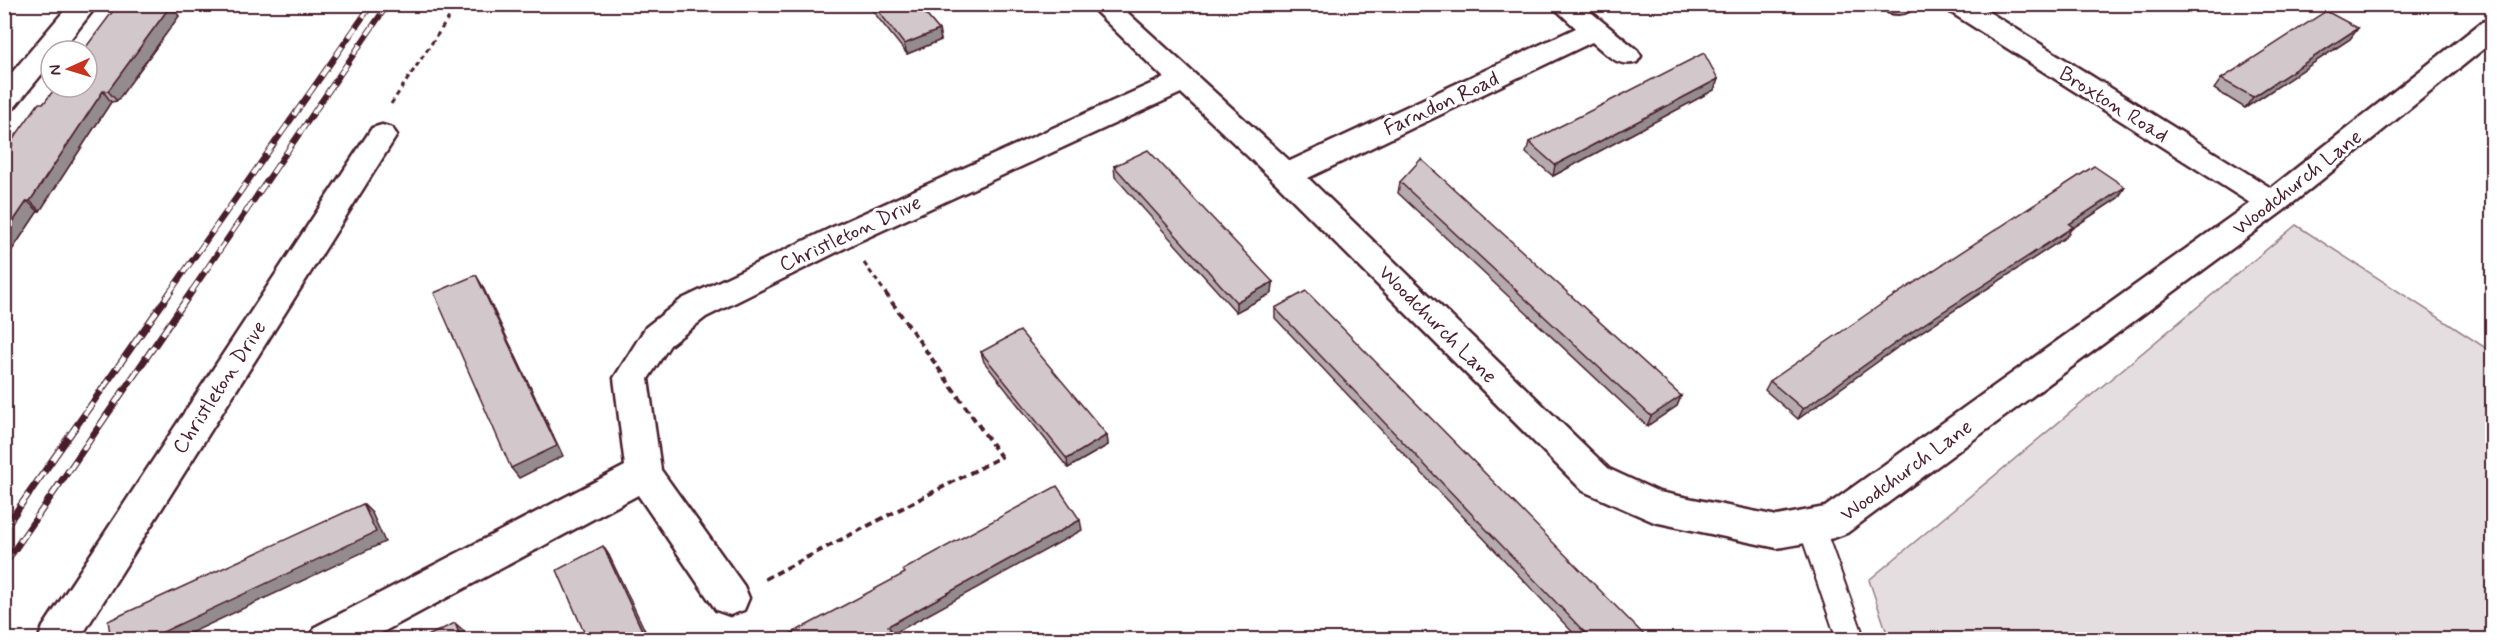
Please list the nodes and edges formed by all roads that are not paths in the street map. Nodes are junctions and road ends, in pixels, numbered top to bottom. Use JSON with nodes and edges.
{"nodes":[{"id":1,"x":85,"y":4,"type":"edge"},
{"id":2,"x":1101,"y":4,"type":"edge"},
{"id":3,"x":1563,"y":4,"type":"edge"},
{"id":4,"x":1956,"y":4,"type":"edge"},
{"id":5,"x":2493,"y":28,"type":"edge"},
{"id":6,"x":1595,"y":30,"type":"junction"},
{"id":7,"x":1627,"y":56,"type":"dead end"},
{"id":8,"x":1183,"y":81,"type":"junction"},
{"id":9,"x":4,"y":101,"type":"edge"},
{"id":10,"x":382,"y":135,"type":"road end"},
{"id":11,"x":1287,"y":175,"type":"junction"},
{"id":12,"x":2272,"y":203,"type":"junction"},
{"id":13,"x":644,"y":474,"type":"junction"},
{"id":14,"x":1810,"y":526,"type":"junction"},
{"id":15,"x":730,"y":598,"type":"road end"},
{"id":16,"x":57,"y":639,"type":"edge"},
{"id":17,"x":329,"y":639,"type":"edge"},
{"id":18,"x":1851,"y":639,"type":"edge"}],
"edges":[{"from":1,"to":9,"type":"street"},
{"from":2,"to":8,"type":"street","name":"Woodchurch Lane"},
{"from":3,"to":6,"type":"street"},
{"from":4,"to":12,"type":"street","name":"Broxton Road"},
{"from":5,"to":12,"type":"street","name":"Woodchurch Lane"},
{"from":6,"to":7,"type":"street"},
{"from":6,"to":11,"type":"street","name":"Farndon Road"},
{"from":8,"to":11,"type":"street","name":"Woodchurch Lane"},
{"from":8,"to":13,"type":"street","name":"Christleton Drive"},
{"from":10,"to":16,"type":"street","name":"Christleton Drive"},
{"from":11,"to":14,"type":"street","name":"Woodchurch Lane"},
{"from":12,"to":14,"type":"street","name":"Woodchurch Lane"},
{"from":13,"to":15,"type":"street","name":"Christleton Drive"},
{"from":13,"to":17,"type":"street"},
{"from":14,"to":18,"type":"lane"}]}
